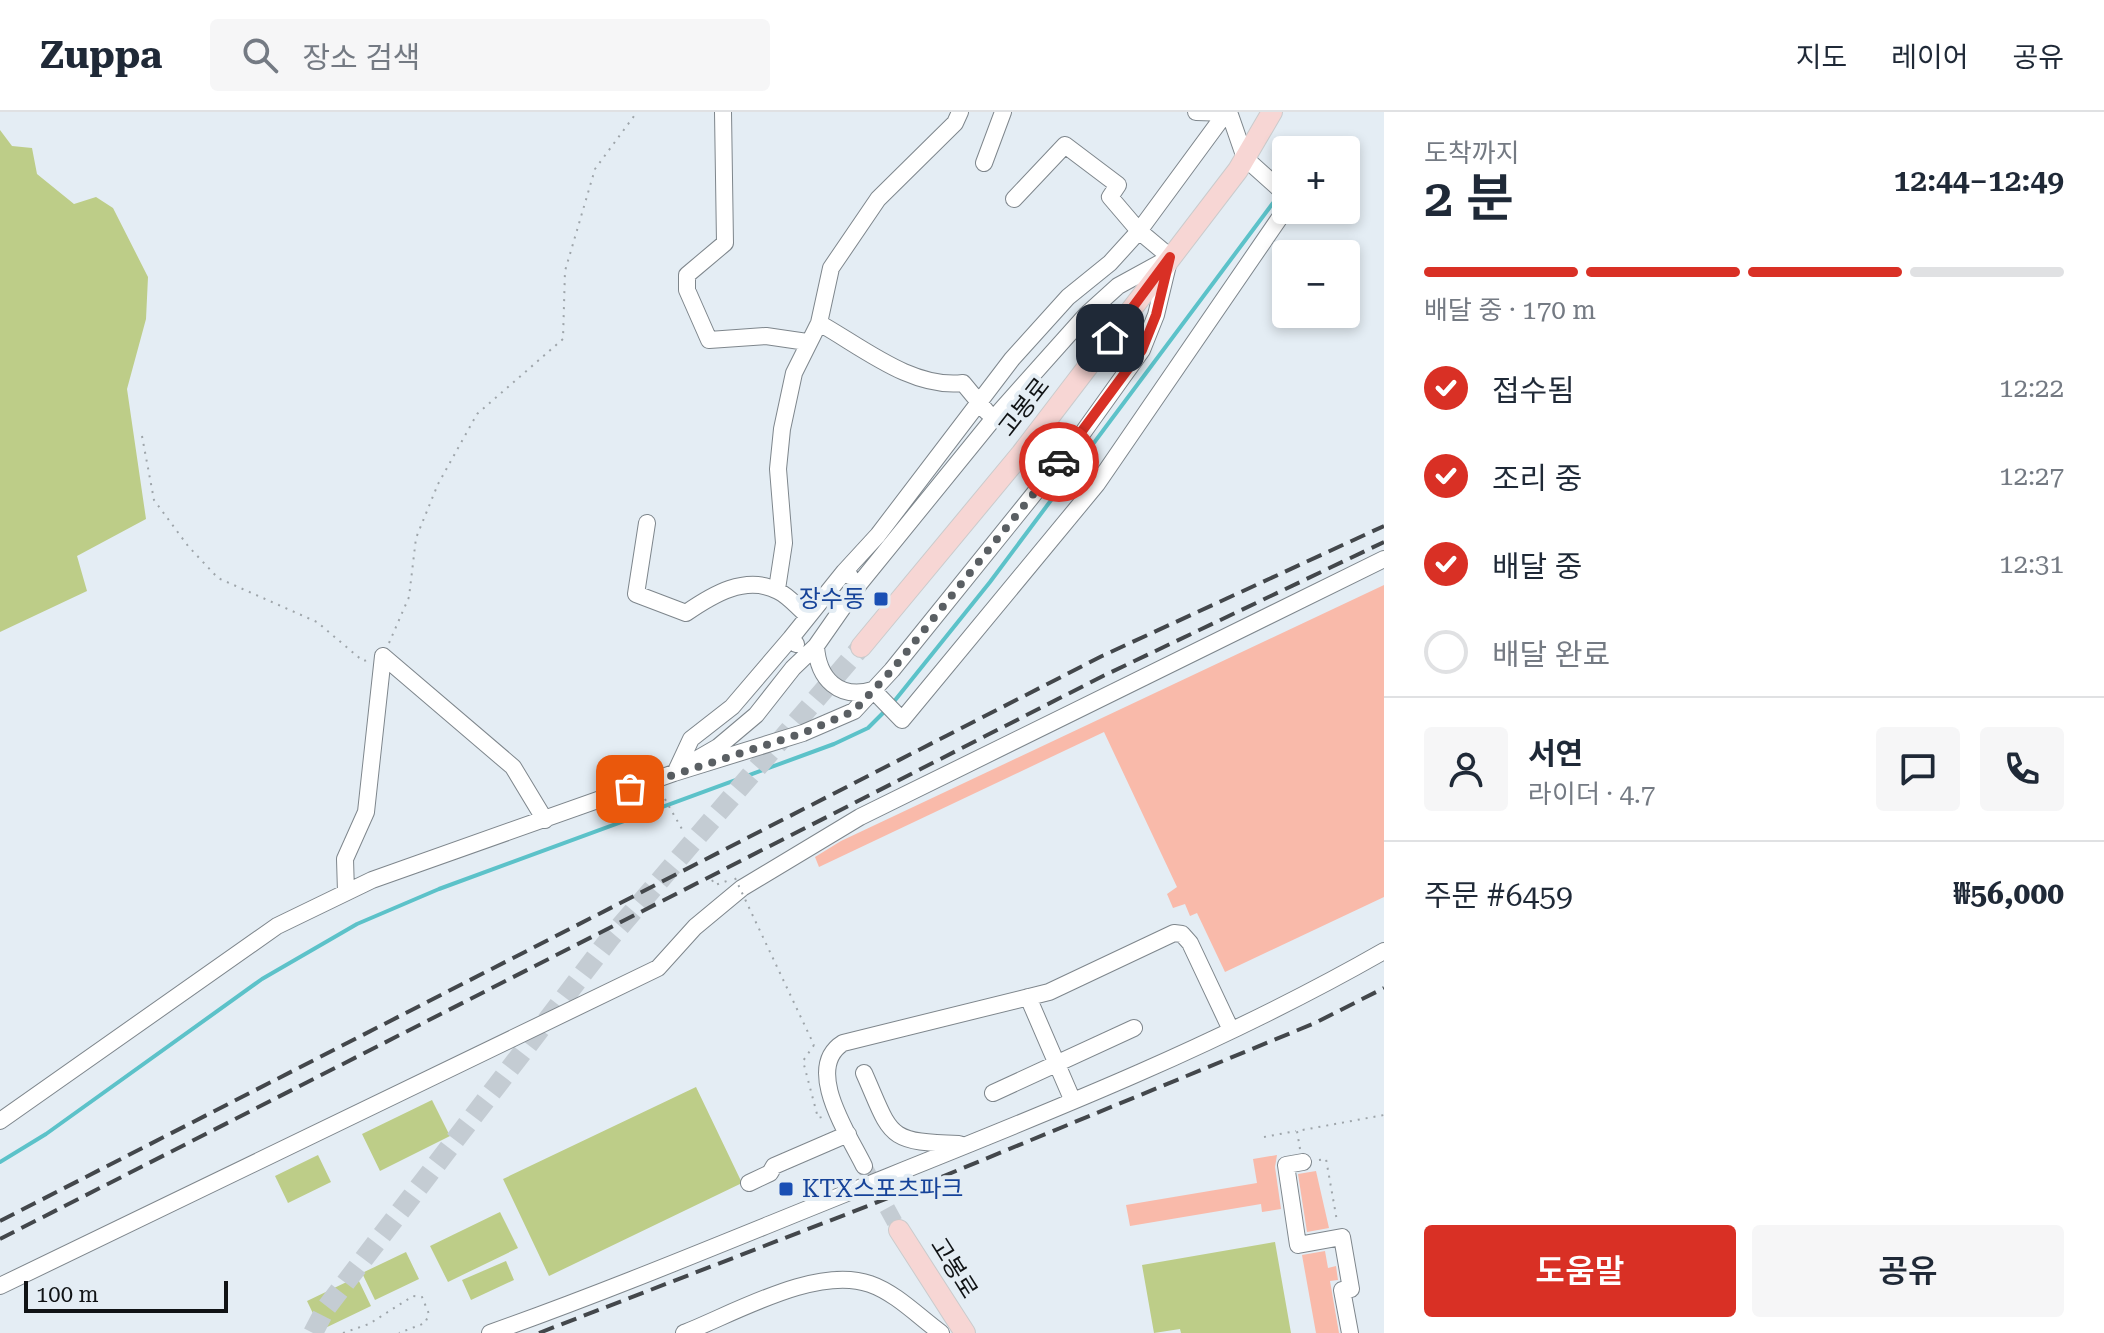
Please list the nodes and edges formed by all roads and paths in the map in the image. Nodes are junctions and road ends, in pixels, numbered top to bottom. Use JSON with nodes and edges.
{"nodes":[{"id":1,"x":637,"y":112,"type":"edge"},
{"id":2,"x":723,"y":112,"type":"edge"},
{"id":3,"x":960,"y":112,"type":"edge"},
{"id":4,"x":1003,"y":112,"type":"edge"},
{"id":5,"x":1196,"y":112,"type":"edge"},
{"id":6,"x":1272,"y":112,"type":"edge"},
{"id":7,"x":1228,"y":113,"type":"edge"},
{"id":8,"x":1245,"y":158,"type":"junction"},
{"id":9,"x":984,"y":163,"type":"dead end"},
{"id":10,"x":1014,"y":199,"type":"dead end"},
{"id":11,"x":1139,"y":231,"type":"junction"},
{"id":12,"x":1170,"y":257,"type":"junction"},
{"id":13,"x":1077,"y":290,"type":"junction"},
{"id":14,"x":1095,"y":306,"type":"junction"},
{"id":15,"x":819,"y":323,"type":"junction"},
{"id":16,"x":807,"y":342,"type":"junction"},
{"id":17,"x":980,"y":405,"type":"junction"},
{"id":18,"x":994,"y":418,"type":"junction"},
{"id":19,"x":142,"y":436,"type":"dead end"},
{"id":20,"x":647,"y":523,"type":"dead end"},
{"id":21,"x":1384,"y":559,"type":"edge"},
{"id":22,"x":844,"y":572,"type":"junction"},
{"id":23,"x":860,"y":583,"type":"junction"},
{"id":24,"x":777,"y":589,"type":"junction"},
{"id":25,"x":807,"y":615,"type":"junction"},
{"id":26,"x":791,"y":638,"type":"junction"},
{"id":27,"x":861,"y":647,"type":"tunnel mouth"},
{"id":28,"x":811,"y":650,"type":"junction"},
{"id":29,"x":383,"y":656,"type":"junction"},
{"id":30,"x":876,"y":694,"type":"junction"},
{"id":31,"x":674,"y":773,"type":"junction"},
{"id":32,"x":665,"y":799,"type":"dead end"},
{"id":33,"x":545,"y":820,"type":"junction"},
{"id":34,"x":683,"y":831,"type":"dead end"},
{"id":35,"x":712,"y":880,"type":"dead end"},
{"id":36,"x":346,"y":892,"type":"junction"},
{"id":37,"x":1384,"y":951,"type":"edge"},
{"id":38,"x":1028,"y":997,"type":"junction"},
{"id":39,"x":1134,"y":1028,"type":"dead end"},
{"id":40,"x":1231,"y":1030,"type":"junction"},
{"id":41,"x":814,"y":1045,"type":"dead end"},
{"id":42,"x":1056,"y":1063,"type":"junction"},
{"id":43,"x":864,"y":1073,"type":"dead end"},
{"id":44,"x":993,"y":1093,"type":"dead end"},
{"id":45,"x":1072,"y":1099,"type":"junction"},
{"id":46,"x":1384,"y":1115,"type":"edge"},
{"id":47,"x":0,"y":1121,"type":"edge"},
{"id":48,"x":1297,"y":1131,"type":"junction"},
{"id":49,"x":848,"y":1134,"type":"junction"},
{"id":50,"x":1264,"y":1137,"type":"dead end"},
{"id":51,"x":968,"y":1144,"type":"junction"},
{"id":52,"x":1303,"y":1162,"type":"junction"},
{"id":53,"x":864,"y":1166,"type":"tunnel mouth"},
{"id":54,"x":749,"y":1183,"type":"dead end"},
{"id":55,"x":899,"y":1230,"type":"tunnel mouth"},
{"id":56,"x":1342,"y":1237,"type":"junction"},
{"id":57,"x":0,"y":1286,"type":"edge"},
{"id":58,"x":343,"y":1333,"type":"edge"},
{"id":59,"x":399,"y":1333,"type":"edge"},
{"id":60,"x":490,"y":1333,"type":"edge"},
{"id":61,"x":684,"y":1333,"type":"edge"},
{"id":62,"x":941,"y":1333,"type":"edge"},
{"id":63,"x":965,"y":1333,"type":"edge"},
{"id":64,"x":1350,"y":1333,"type":"edge"}],
"edges":[{"from":1,"to":29,"type":"path"},
{"from":2,"to":16,"type":"street"},
{"from":3,"to":15,"type":"street"},
{"from":4,"to":9,"type":"street"},
{"from":5,"to":7,"type":"street"},
{"from":6,"to":8,"type":"main road","name":"고봉로"},
{"from":7,"to":8,"type":"street"},
{"from":7,"to":11,"type":"street"},
{"from":8,"to":12,"type":"main road","name":"고봉로"},
{"from":8,"to":30,"type":"street"},
{"from":10,"to":11,"type":"street"},
{"from":11,"to":12,"type":"street"},
{"from":11,"to":13,"type":"street"},
{"from":12,"to":14,"type":"street"},
{"from":12,"to":27,"type":"main road","name":"고봉로"},
{"from":12,"to":30,"type":"street"},
{"from":13,"to":14,"type":"street"},
{"from":13,"to":17,"type":"street"},
{"from":14,"to":18,"type":"street"},
{"from":15,"to":16,"type":"street"},
{"from":15,"to":17,"type":"street"},
{"from":16,"to":24,"type":"street"},
{"from":17,"to":18,"type":"street"},
{"from":17,"to":22,"type":"street"},
{"from":18,"to":23,"type":"street"},
{"from":19,"to":29,"type":"path"},
{"from":20,"to":24,"type":"street"},
{"from":21,"to":57,"type":"street"},
{"from":22,"to":23,"type":"street"},
{"from":22,"to":25,"type":"street"},
{"from":23,"to":28,"type":"street"},
{"from":24,"to":25,"type":"street"},
{"from":25,"to":26,"type":"street"},
{"from":26,"to":28,"type":"street"},
{"from":26,"to":31,"type":"street"},
{"from":28,"to":30,"type":"street"},
{"from":28,"to":31,"type":"street"},
{"from":29,"to":33,"type":"street"},
{"from":29,"to":36,"type":"street"},
{"from":30,"to":31,"type":"street"},
{"from":31,"to":33,"type":"street"},
{"from":32,"to":34,"type":"path"},
{"from":33,"to":36,"type":"street"},
{"from":35,"to":41,"type":"path","bridge":true},
{"from":36,"to":47,"type":"street"},
{"from":37,"to":40,"type":"street"},
{"from":38,"to":40,"type":"street"},
{"from":38,"to":42,"type":"street"},
{"from":38,"to":49,"type":"street"},
{"from":39,"to":42,"type":"street"},
{"from":40,"to":45,"type":"street"},
{"from":42,"to":44,"type":"street"},
{"from":42,"to":45,"type":"street"},
{"from":43,"to":51,"type":"street"},
{"from":45,"to":51,"type":"street"},
{"from":46,"to":48,"type":"path"},
{"from":48,"to":50,"type":"path"},
{"from":48,"to":52,"type":"path"},
{"from":49,"to":53,"type":"street"},
{"from":49,"to":54,"type":"street"},
{"from":51,"to":60,"type":"street"},
{"from":52,"to":56,"type":"path"},
{"from":52,"to":56,"type":"street"},
{"from":55,"to":63,"type":"main road","name":"고봉로"},
{"from":56,"to":64,"type":"street"},
{"from":58,"to":59,"type":"path"},
{"from":61,"to":62,"type":"street"}]}
